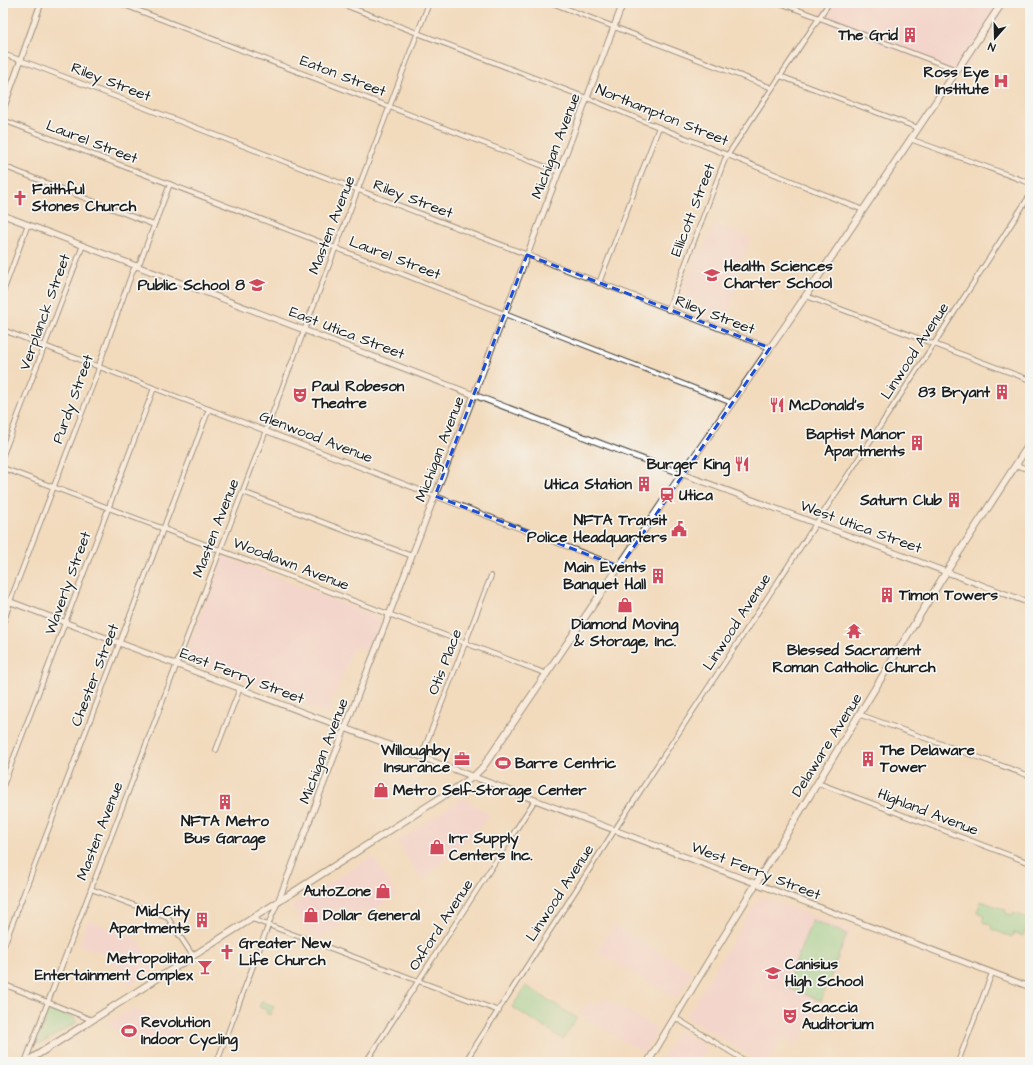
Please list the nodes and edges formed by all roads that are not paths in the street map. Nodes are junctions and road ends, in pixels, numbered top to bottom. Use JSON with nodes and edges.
{"nodes":[{"id":1,"x":41,"y":3,"type":"edge"},
{"id":2,"x":119,"y":3,"type":"edge"},
{"id":3,"x":339,"y":3,"type":"edge"},
{"id":4,"x":429,"y":3,"type":"edge"},
{"id":5,"x":552,"y":3,"type":"edge"},
{"id":6,"x":623,"y":3,"type":"edge"},
{"id":7,"x":780,"y":3,"type":"edge"},
{"id":8,"x":829,"y":3,"type":"edge"},
{"id":9,"x":1002,"y":3,"type":"edge"},
{"id":10,"x":819,"y":18,"type":"junction"},
{"id":11,"x":614,"y":27,"type":"junction"},
{"id":12,"x":418,"y":33,"type":"junction"},
{"id":13,"x":3,"y":54,"type":"edge"},
{"id":14,"x":20,"y":61,"type":"junction"},
{"id":15,"x":957,"y":70,"type":"junction"},
{"id":16,"x":780,"y":76,"type":"junction"},
{"id":17,"x":772,"y":88,"type":"junction"},
{"id":18,"x":587,"y":98,"type":"junction"},
{"id":19,"x":390,"y":107,"type":"junction"},
{"id":20,"x":3,"y":110,"type":"edge"},
{"id":21,"x":3,"y":120,"type":"edge"},
{"id":22,"x":659,"y":127,"type":"junction"},
{"id":23,"x":918,"y":128,"type":"junction"},
{"id":24,"x":910,"y":139,"type":"junction"},
{"id":25,"x":728,"y":154,"type":"junction"},
{"id":26,"x":3,"y":166,"type":"edge"},
{"id":27,"x":559,"y":172,"type":"junction"},
{"id":28,"x":1030,"y":183,"type":"edge"},
{"id":29,"x":170,"y":184,"type":"junction"},
{"id":30,"x":358,"y":191,"type":"junction"},
{"id":31,"x":1030,"y":195,"type":"edge"},
{"id":32,"x":864,"y":210,"type":"junction"},
{"id":33,"x":3,"y":215,"type":"edge"},
{"id":34,"x":28,"y":224,"type":"junction"},
{"id":35,"x":154,"y":225,"type":"junction"},
{"id":36,"x":83,"y":245,"type":"junction"},
{"id":37,"x":336,"y":248,"type":"junction"},
{"id":38,"x":527,"y":255,"type":"junction"},
{"id":39,"x":138,"y":266,"type":"junction"},
{"id":40,"x":599,"y":283,"type":"junction"},
{"id":41,"x":3,"y":292,"type":"edge"},
{"id":42,"x":806,"y":296,"type":"junction"},
{"id":43,"x":668,"y":310,"type":"junction"},
{"id":44,"x":505,"y":314,"type":"junction"},
{"id":45,"x":304,"y":329,"type":"junction"},
{"id":46,"x":3,"y":330,"type":"edge"},
{"id":47,"x":934,"y":344,"type":"junction"},
{"id":48,"x":45,"y":346,"type":"junction"},
{"id":49,"x":770,"y":348,"type":"junction"},
{"id":50,"x":99,"y":367,"type":"junction"},
{"id":51,"x":1030,"y":380,"type":"edge"},
{"id":52,"x":154,"y":388,"type":"junction"},
{"id":53,"x":474,"y":395,"type":"junction"},
{"id":54,"x":732,"y":403,"type":"junction"},
{"id":55,"x":209,"y":409,"type":"junction"},
{"id":56,"x":266,"y":431,"type":"junction"},
{"id":57,"x":1030,"y":443,"type":"edge"},
{"id":58,"x":3,"y":455,"type":"edge"},
{"id":59,"x":1016,"y":465,"type":"junction"},
{"id":60,"x":3,"y":468,"type":"edge"},
{"id":61,"x":1030,"y":470,"type":"edge"},
{"id":62,"x":682,"y":474,"type":"junction"},
{"id":63,"x":54,"y":488,"type":"junction"},
{"id":64,"x":243,"y":492,"type":"junction"},
{"id":65,"x":435,"y":496,"type":"junction"},
{"id":66,"x":108,"y":508,"type":"junction"},
{"id":67,"x":816,"y":523,"type":"junction"},
{"id":68,"x":163,"y":529,"type":"junction"},
{"id":69,"x":220,"y":550,"type":"junction"},
{"id":70,"x":412,"y":556,"type":"junction"},
{"id":71,"x":620,"y":567,"type":"junction"},
{"id":72,"x":947,"y":572,"type":"junction"},
{"id":73,"x":491,"y":576,"type":"dead end"},
{"id":74,"x":3,"y":599,"type":"edge"},
{"id":75,"x":11,"y":602,"type":"junction"},
{"id":76,"x":1030,"y":603,"type":"edge"},
{"id":77,"x":389,"y":615,"type":"junction"},
{"id":78,"x":65,"y":622,"type":"junction"},
{"id":79,"x":3,"y":624,"type":"edge"},
{"id":80,"x":120,"y":643,"type":"junction"},
{"id":81,"x":466,"y":643,"type":"junction"},
{"id":82,"x":177,"y":664,"type":"junction"},
{"id":83,"x":548,"y":674,"type":"junction"},
{"id":84,"x":240,"y":688,"type":"junction"},
{"id":85,"x":861,"y":715,"type":"junction"},
{"id":86,"x":346,"y":728,"type":"junction"},
{"id":87,"x":216,"y":750,"type":"dead end"},
{"id":88,"x":421,"y":757,"type":"junction"},
{"id":89,"x":473,"y":776,"type":"junction"},
{"id":90,"x":1030,"y":776,"type":"edge"},
{"id":91,"x":818,"y":783,"type":"junction"},
{"id":92,"x":3,"y":786,"type":"edge"},
{"id":93,"x":535,"y":800,"type":"junction"},
{"id":94,"x":615,"y":830,"type":"junction"},
{"id":95,"x":1030,"y":863,"type":"edge"},
{"id":96,"x":756,"y":884,"type":"junction"},
{"id":97,"x":91,"y":889,"type":"junction"},
{"id":98,"x":278,"y":902,"type":"junction"},
{"id":99,"x":251,"y":919,"type":"junction"},
{"id":100,"x":268,"y":926,"type":"junction"},
{"id":101,"x":3,"y":948,"type":"edge"},
{"id":102,"x":193,"y":956,"type":"junction"},
{"id":103,"x":992,"y":973,"type":"junction"},
{"id":104,"x":418,"y":981,"type":"junction"},
{"id":105,"x":3,"y":984,"type":"edge"},
{"id":106,"x":1030,"y":987,"type":"edge"},
{"id":107,"x":48,"y":1002,"type":"junction"},
{"id":108,"x":499,"y":1011,"type":"junction"},
{"id":109,"x":674,"y":1017,"type":"junction"},
{"id":110,"x":92,"y":1020,"type":"junction"},
{"id":111,"x":25,"y":1062,"type":"edge"},
{"id":112,"x":217,"y":1062,"type":"edge"},
{"id":113,"x":366,"y":1062,"type":"edge"},
{"id":114,"x":465,"y":1062,"type":"edge"},
{"id":115,"x":648,"y":1062,"type":"edge"},
{"id":116,"x":747,"y":1062,"type":"edge"},
{"id":117,"x":958,"y":1062,"type":"edge"}],
"edges":[{"from":1,"to":14,"type":"street"},
{"from":2,"to":19,"type":"street","name":"Eaton Street"},
{"from":3,"to":12,"type":"street","name":"Northampton Street"},
{"from":4,"to":12,"type":"street","name":"Masten Avenue"},
{"from":5,"to":11,"type":"street"},
{"from":6,"to":11,"type":"street","name":"Michigan Avenue"},
{"from":7,"to":10,"type":"street"},
{"from":8,"to":10,"type":"street","name":"Ellicott Street"},
{"from":9,"to":15,"type":"main road"},
{"from":10,"to":15,"type":"street"},
{"from":10,"to":16,"type":"street","name":"Ellicott Street"},
{"from":11,"to":17,"type":"street"},
{"from":11,"to":18,"type":"street","name":"Michigan Avenue"},
{"from":12,"to":18,"type":"street","name":"Northampton Street"},
{"from":12,"to":19,"type":"street","name":"Masten Avenue"},
{"from":13,"to":14,"type":"street","name":"Riley Street"},
{"from":14,"to":20,"type":"street"},
{"from":14,"to":30,"type":"street","name":"Riley Street"},
{"from":15,"to":23,"type":"main road"},
{"from":16,"to":17,"type":"street","name":"Ellicott Street"},
{"from":16,"to":23,"type":"street"},
{"from":17,"to":25,"type":"street","name":"Ellicott Street"},
{"from":18,"to":22,"type":"street","name":"Northampton Street"},
{"from":18,"to":27,"type":"street","name":"Michigan Avenue"},
{"from":19,"to":27,"type":"street","name":"Eaton Street"},
{"from":19,"to":30,"type":"street","name":"Masten Avenue"},
{"from":21,"to":29,"type":"street","name":"Laurel Street"},
{"from":22,"to":25,"type":"street","name":"Northampton Street"},
{"from":22,"to":40,"type":"street"},
{"from":23,"to":24,"type":"main road"},
{"from":24,"to":28,"type":"street"},
{"from":24,"to":32,"type":"main road"},
{"from":25,"to":32,"type":"street","name":"Northampton Street"},
{"from":25,"to":43,"type":"street","name":"Ellicott Street"},
{"from":26,"to":35,"type":"street"},
{"from":27,"to":38,"type":"street","name":"Michigan Avenue"},
{"from":29,"to":35,"type":"street","name":"Purdy Street"},
{"from":29,"to":37,"type":"street","name":"Laurel Street"},
{"from":30,"to":37,"type":"street","name":"Masten Avenue"},
{"from":30,"to":38,"type":"street","name":"Riley Street"},
{"from":31,"to":47,"type":"street","name":"Linwood Avenue"},
{"from":32,"to":42,"type":"main road"},
{"from":33,"to":34,"type":"street","name":"East Utica Street"},
{"from":34,"to":36,"type":"street","name":"East Utica Street"},
{"from":34,"to":41,"type":"street"},
{"from":35,"to":39,"type":"street","name":"Purdy Street"},
{"from":36,"to":39,"type":"street","name":"East Utica Street"},
{"from":36,"to":48,"type":"street","name":"Verplanck Street"},
{"from":37,"to":44,"type":"street","name":"Laurel Street"},
{"from":37,"to":45,"type":"street","name":"Masten Avenue"},
{"from":38,"to":40,"type":"street","name":"Riley Street"},
{"from":38,"to":44,"type":"street","name":"Michigan Avenue"},
{"from":39,"to":45,"type":"street","name":"East Utica Street"},
{"from":39,"to":50,"type":"street","name":"Purdy Street"},
{"from":40,"to":43,"type":"street","name":"Riley Street"},
{"from":42,"to":47,"type":"street"},
{"from":42,"to":49,"type":"main road"},
{"from":43,"to":49,"type":"street","name":"Riley Street"},
{"from":44,"to":53,"type":"street","name":"Michigan Avenue"},
{"from":44,"to":54,"type":"street","name":"Laurel Street"},
{"from":45,"to":53,"type":"street","name":"East Utica Street"},
{"from":45,"to":56,"type":"street","name":"Masten Avenue"},
{"from":46,"to":48,"type":"street","name":"Glenwood Avenue"},
{"from":47,"to":51,"type":"street"},
{"from":47,"to":67,"type":"street","name":"Linwood Avenue"},
{"from":48,"to":50,"type":"street","name":"Glenwood Avenue"},
{"from":48,"to":58,"type":"street","name":"Verplanck Street"},
{"from":49,"to":54,"type":"main road"},
{"from":50,"to":52,"type":"street","name":"Glenwood Avenue"},
{"from":50,"to":63,"type":"street","name":"Purdy Street"},
{"from":52,"to":55,"type":"street","name":"Glenwood Avenue"},
{"from":52,"to":66,"type":"street","name":"Waverly Street"},
{"from":53,"to":62,"type":"street","name":"East Utica Street"},
{"from":53,"to":65,"type":"street","name":"Michigan Avenue"},
{"from":54,"to":62,"type":"main road"},
{"from":55,"to":56,"type":"street","name":"Glenwood Avenue"},
{"from":55,"to":68,"type":"street","name":"Chester Street"},
{"from":56,"to":64,"type":"street","name":"Masten Avenue"},
{"from":56,"to":65,"type":"street","name":"Glenwood Avenue"},
{"from":57,"to":59,"type":"main road","name":"Delaware Avenue"},
{"from":59,"to":61,"type":"street"},
{"from":59,"to":72,"type":"main road","name":"Delaware Avenue"},
{"from":60,"to":63,"type":"street","name":"Woodlawn Avenue"},
{"from":62,"to":67,"type":"street","name":"West Utica Street"},
{"from":62,"to":71,"type":"main road"},
{"from":63,"to":66,"type":"street","name":"Woodlawn Avenue"},
{"from":63,"to":75,"type":"street","name":"Purdy Street"},
{"from":64,"to":69,"type":"street","name":"Masten Avenue"},
{"from":64,"to":70,"type":"street"},
{"from":65,"to":70,"type":"street","name":"Michigan Avenue"},
{"from":65,"to":71,"type":"street","name":"Glenwood Avenue"},
{"from":66,"to":68,"type":"street","name":"Woodlawn Avenue"},
{"from":66,"to":78,"type":"street","name":"Waverly Street"},
{"from":67,"to":72,"type":"street","name":"West Utica Street"},
{"from":67,"to":94,"type":"street","name":"Linwood Avenue"},
{"from":68,"to":69,"type":"street","name":"Woodlawn Avenue"},
{"from":68,"to":80,"type":"street","name":"Chester Street"},
{"from":69,"to":77,"type":"street","name":"Woodlawn Avenue"},
{"from":69,"to":82,"type":"street","name":"Masten Avenue"},
{"from":70,"to":77,"type":"street","name":"Michigan Avenue"},
{"from":71,"to":83,"type":"main road"},
{"from":72,"to":76,"type":"street","name":"West Utica Street"},
{"from":72,"to":85,"type":"main road","name":"Delaware Avenue"},
{"from":73,"to":81,"type":"street","name":"Otis Place"},
{"from":74,"to":75,"type":"street","name":"East Ferry Street"},
{"from":75,"to":78,"type":"street","name":"East Ferry Street"},
{"from":75,"to":79,"type":"street","name":"Purdy Street"},
{"from":77,"to":81,"type":"street","name":"Woodlawn Avenue"},
{"from":77,"to":86,"type":"street","name":"Michigan Avenue"},
{"from":78,"to":80,"type":"street","name":"East Ferry Street"},
{"from":78,"to":92,"type":"street","name":"Waverly Street"},
{"from":80,"to":82,"type":"street","name":"East Ferry Street"},
{"from":80,"to":101,"type":"street","name":"Chester Street"},
{"from":81,"to":83,"type":"street","name":"Woodlawn Avenue"},
{"from":81,"to":88,"type":"street","name":"Otis Place"},
{"from":82,"to":84,"type":"street","name":"East Ferry Street"},
{"from":82,"to":97,"type":"street","name":"Masten Avenue"},
{"from":83,"to":89,"type":"main road"},
{"from":84,"to":86,"type":"street","name":"East Ferry Street"},
{"from":84,"to":87,"type":"street"},
{"from":85,"to":90,"type":"street"},
{"from":85,"to":91,"type":"main road","name":"Delaware Avenue"},
{"from":86,"to":88,"type":"street","name":"East Ferry Street"},
{"from":86,"to":98,"type":"street","name":"Michigan Avenue"},
{"from":88,"to":89,"type":"street","name":"East Ferry Street"},
{"from":89,"to":93,"type":"street","name":"West Ferry Street"},
{"from":89,"to":98,"type":"main road"},
{"from":91,"to":95,"type":"street","name":"Highland Avenue"},
{"from":91,"to":96,"type":"main road","name":"Delaware Avenue"},
{"from":93,"to":94,"type":"street","name":"West Ferry Street"},
{"from":93,"to":104,"type":"street","name":"Oxford Avenue"},
{"from":94,"to":96,"type":"street","name":"West Ferry Street"},
{"from":94,"to":108,"type":"street","name":"Linwood Avenue"},
{"from":96,"to":103,"type":"street","name":"West Ferry Street"},
{"from":96,"to":109,"type":"main road","name":"Delaware Avenue"},
{"from":97,"to":102,"type":"street"},
{"from":97,"to":107,"type":"street","name":"Masten Avenue"},
{"from":98,"to":99,"type":"main road"},
{"from":98,"to":100,"type":"street"},
{"from":99,"to":100,"type":"street"},
{"from":99,"to":102,"type":"main road"},
{"from":100,"to":104,"type":"street"},
{"from":100,"to":112,"type":"street"},
{"from":102,"to":110,"type":"main road"},
{"from":103,"to":106,"type":"street","name":"West Ferry Street"},
{"from":103,"to":117,"type":"street"},
{"from":104,"to":108,"type":"street"},
{"from":104,"to":113,"type":"street","name":"Oxford Avenue"},
{"from":105,"to":107,"type":"street"},
{"from":107,"to":110,"type":"street"},
{"from":107,"to":111,"type":"street","name":"Masten Avenue"},
{"from":108,"to":114,"type":"street","name":"Linwood Avenue"},
{"from":109,"to":115,"type":"main road","name":"Delaware Avenue"},
{"from":109,"to":116,"type":"street"},
{"from":110,"to":111,"type":"main road"}]}
